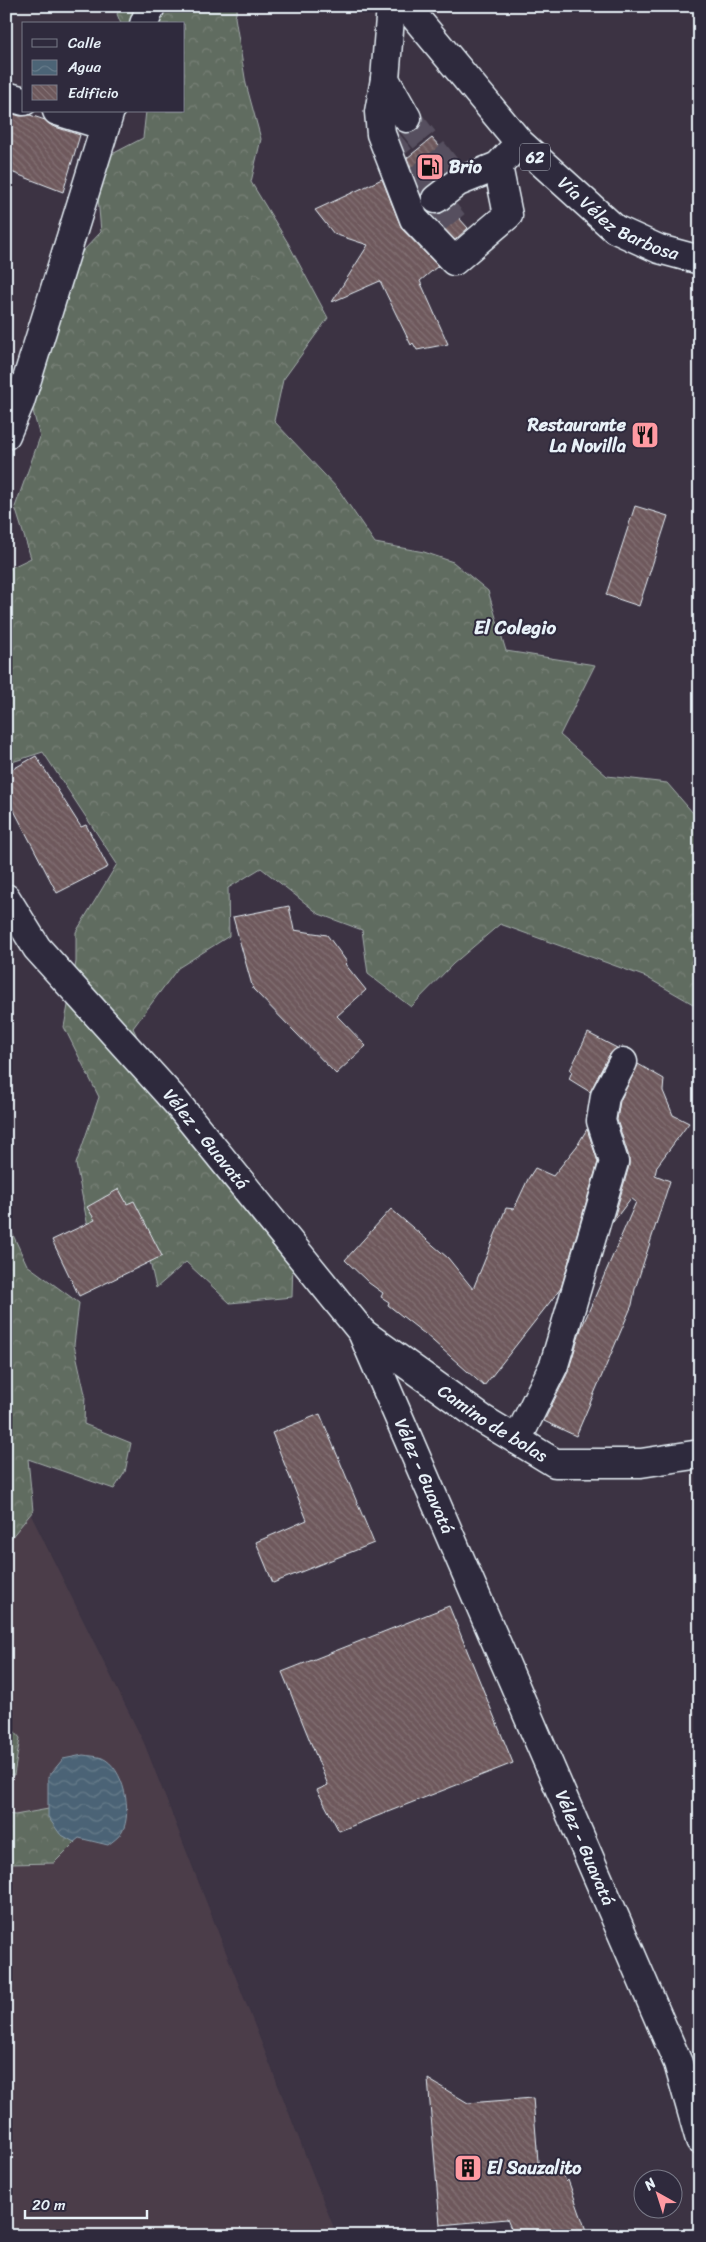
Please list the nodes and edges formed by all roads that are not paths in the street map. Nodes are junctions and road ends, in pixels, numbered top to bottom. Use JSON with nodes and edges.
{"nodes":[{"id":1,"x":151,"y":6,"type":"edge"},
{"id":2,"x":391,"y":6,"type":"edge"},
{"id":3,"x":406,"y":6,"type":"edge"},
{"id":4,"x":145,"y":22,"type":"edge"},
{"id":5,"x":385,"y":79,"type":"junction"},
{"id":6,"x":6,"y":96,"type":"edge"},
{"id":7,"x":22,"y":100,"type":"edge"},
{"id":8,"x":63,"y":112,"type":"edge"},
{"id":9,"x":407,"y":118,"type":"tunnel mouth"},
{"id":10,"x":107,"y":119,"type":"edge"},
{"id":11,"x":520,"y":142,"type":"junction"},
{"id":12,"x":498,"y":166,"type":"junction"},
{"id":13,"x":436,"y":199,"type":"dead end"},
{"id":14,"x":700,"y":260,"type":"edge"},
{"id":15,"x":6,"y":434,"type":"edge"},
{"id":16,"x":6,"y":898,"type":"edge"},
{"id":17,"x":623,"y":1062,"type":"dead end"},
{"id":18,"x":362,"y":1332,"type":"junction"},
{"id":19,"x":517,"y":1440,"type":"junction"},
{"id":20,"x":700,"y":1454,"type":"edge"},
{"id":21,"x":700,"y":2140,"type":"edge"}],
"edges":[{"from":1,"to":4,"type":"street"},
{"from":2,"to":5,"type":"street"},
{"from":3,"to":11,"type":"street","name":"Vía Vélez Barbosa","number":"62"},
{"from":5,"to":9,"type":"street"},
{"from":5,"to":12,"type":"street"},
{"from":6,"to":7,"type":"street"},
{"from":8,"to":10,"type":"street"},
{"from":10,"to":15,"type":"street"},
{"from":11,"to":12,"type":"street"},
{"from":11,"to":14,"type":"street","name":"Vía Vélez Barbosa","number":"62"},
{"from":12,"to":13,"type":"street"},
{"from":16,"to":18,"type":"street","name":"Vélez - Guavatá"},
{"from":17,"to":19,"type":"street"},
{"from":18,"to":19,"type":"street","name":"Camino de bolas"},
{"from":18,"to":21,"type":"street","name":"Vélez - Guavatá"},
{"from":19,"to":20,"type":"street","name":"Camino de bolas"}]}
